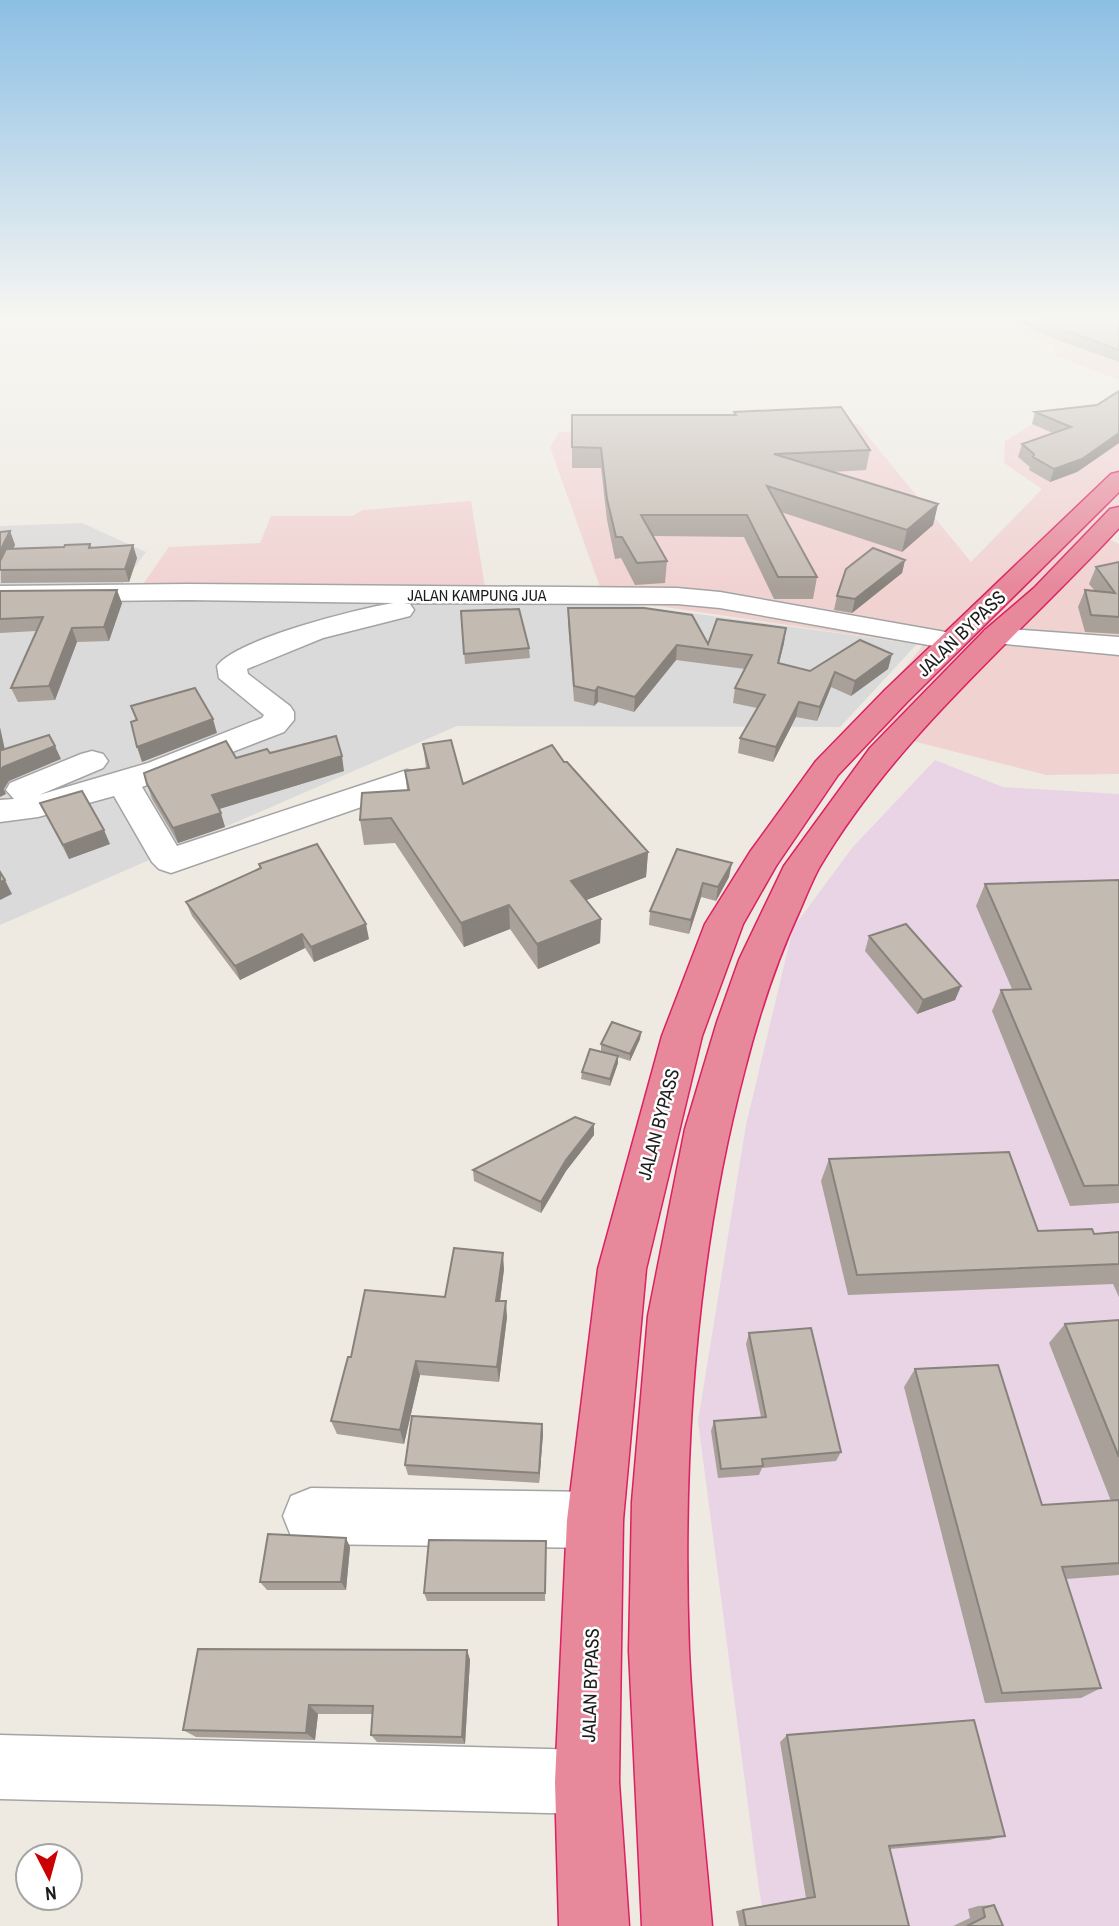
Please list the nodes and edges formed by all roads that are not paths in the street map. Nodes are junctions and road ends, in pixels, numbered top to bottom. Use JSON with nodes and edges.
{"nodes":[{"id":1,"x":1119,"y":479,"type":"edge"},
{"id":2,"x":1119,"y":514,"type":"edge"},
{"id":3,"x":0,"y":594,"type":"edge"},
{"id":4,"x":421,"y":596,"type":"junction"},
{"id":5,"x":995,"y":636,"type":"junction"},
{"id":6,"x":951,"y":641,"type":"junction"},
{"id":7,"x":1119,"y":646,"type":"edge"},
{"id":8,"x":92,"y":761,"type":"dead end"},
{"id":9,"x":407,"y":780,"type":"edge"},
{"id":10,"x":123,"y":783,"type":"junction"},
{"id":11,"x":2,"y":811,"type":"edge"},
{"id":12,"x":660,"y":1113,"type":"junction"},
{"id":13,"x":707,"y":1129,"type":"junction"},
{"id":14,"x":311,"y":1517,"type":"dead end"},
{"id":15,"x":595,"y":1520,"type":"junction"},
{"id":16,"x":0,"y":1767,"type":"edge"},
{"id":17,"x":587,"y":1782,"type":"junction"},
{"id":18,"x":594,"y":1926,"type":"edge"},
{"id":19,"x":677,"y":1926,"type":"edge"}],
"edges":[{"from":1,"to":6,"type":"highway","name":"JALAN BYPASS"},
{"from":2,"to":5,"type":"highway","name":"JALAN BYPASS"},
{"from":3,"to":4,"type":"street","name":"JALAN KAMPUNG JUA"},
{"from":4,"to":6,"type":"street","name":"JALAN KAMPUNG JUA"},
{"from":4,"to":10,"type":"street"},
{"from":5,"to":7,"type":"street"},
{"from":5,"to":13,"type":"highway","name":"JALAN BYPASS"},
{"from":6,"to":12,"type":"highway","name":"JALAN BYPASS"},
{"from":8,"to":11,"type":"street"},
{"from":9,"to":10,"type":"street"},
{"from":10,"to":11,"type":"street"},
{"from":12,"to":13,"type":"highway"},
{"from":12,"to":15,"type":"highway","name":"JALAN BYPASS"},
{"from":13,"to":19,"type":"highway","name":"JALAN BYPASS"},
{"from":14,"to":15,"type":"street"},
{"from":15,"to":17,"type":"highway","name":"JALAN BYPASS"},
{"from":16,"to":17,"type":"street"},
{"from":17,"to":18,"type":"highway","name":"JALAN BYPASS"}]}
